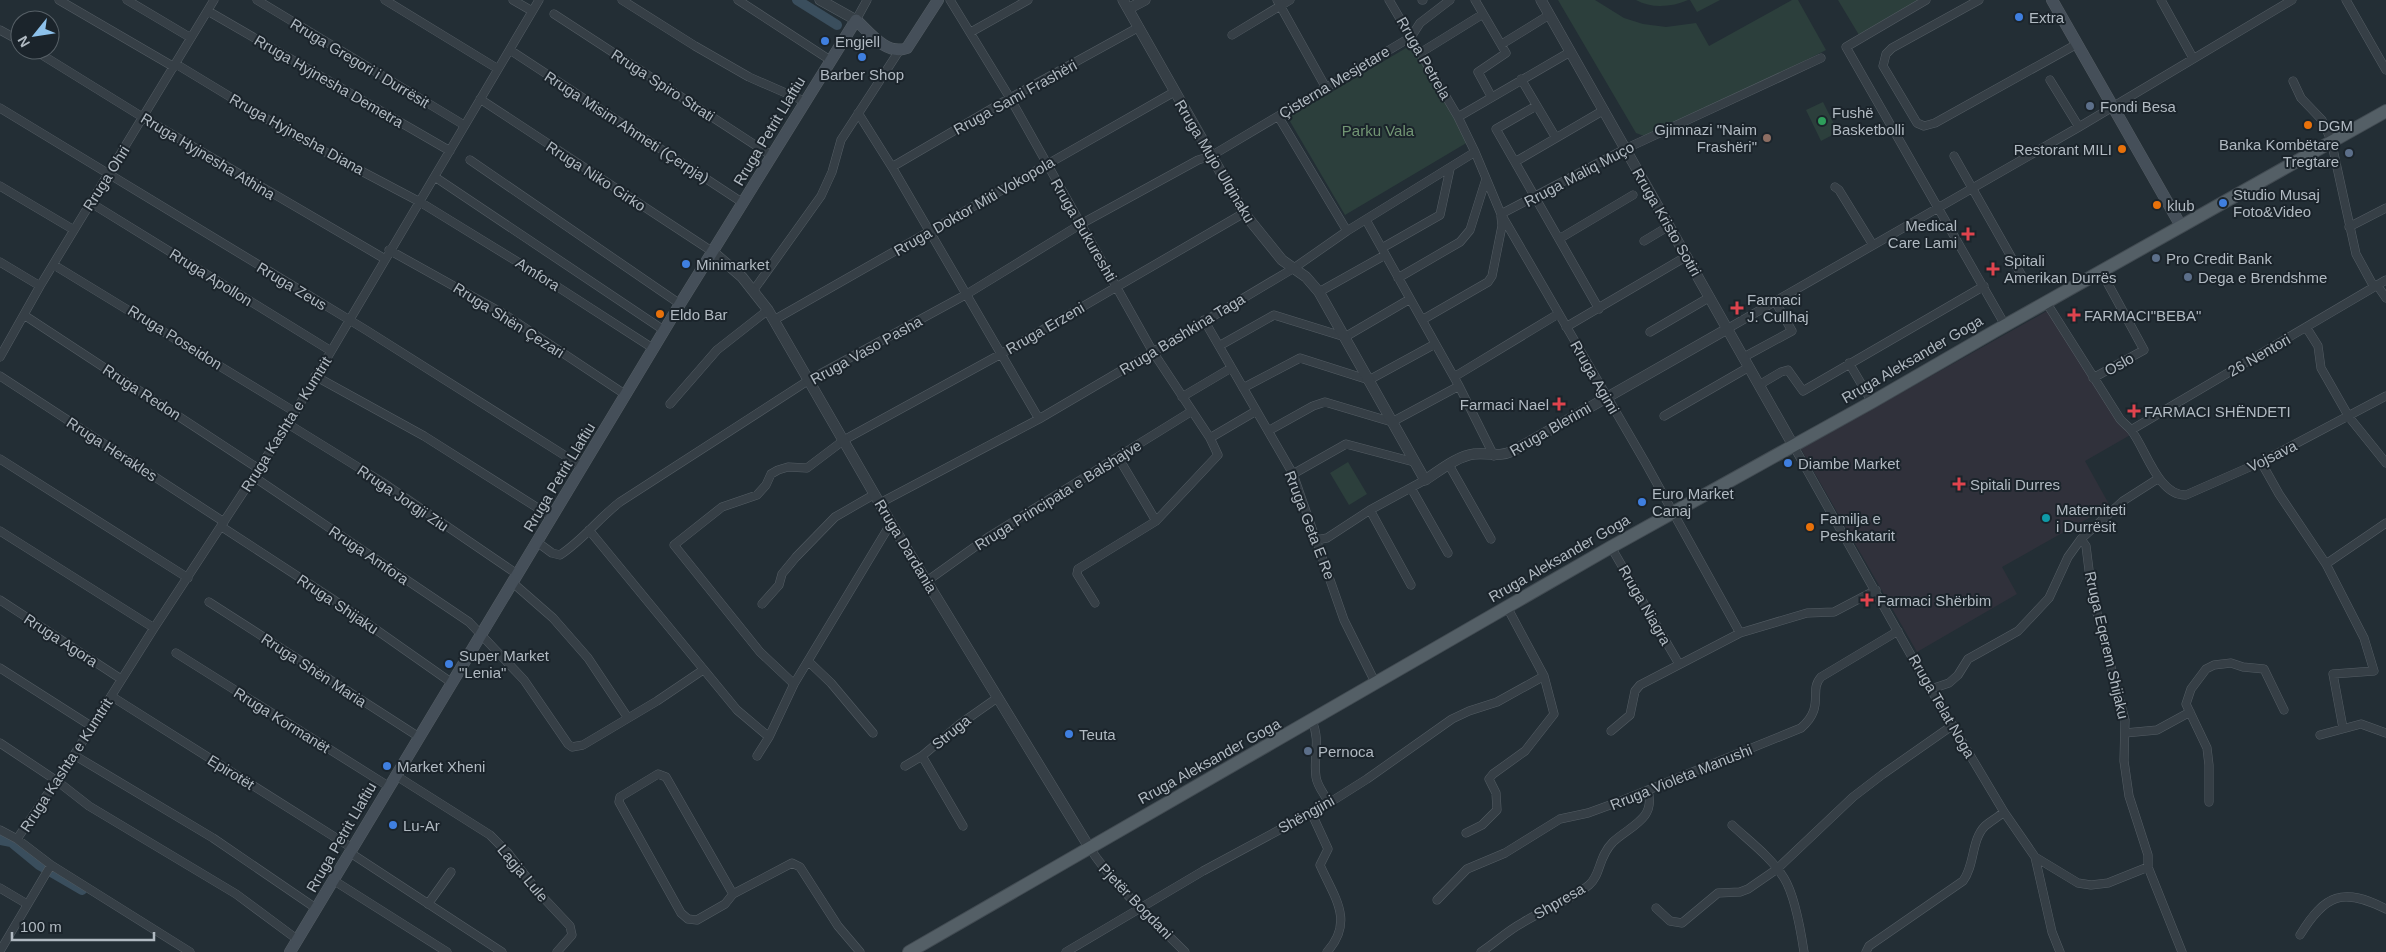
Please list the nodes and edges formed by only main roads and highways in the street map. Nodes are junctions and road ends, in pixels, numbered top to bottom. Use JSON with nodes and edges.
{"nodes":[{"id":1,"x":938,"y":0,"type":"edge"},
{"id":2,"x":2052,"y":0,"type":"edge"},
{"id":3,"x":2386,"y":110,"type":"edge"},
{"id":4,"x":2180,"y":226,"type":"junction"},
{"id":5,"x":290,"y":952,"type":"edge"},
{"id":6,"x":909,"y":952,"type":"edge"}],
"edges":[{"from":1,"to":5,"type":"main road","name":"Rruga Petrit Llaftiu"},
{"from":2,"to":4,"type":"main road"},
{"from":3,"to":4,"type":"main road","name":"Rruga Aleksander Goga"},
{"from":4,"to":6,"type":"main road","name":"Rruga Aleksander Goga"}]}
